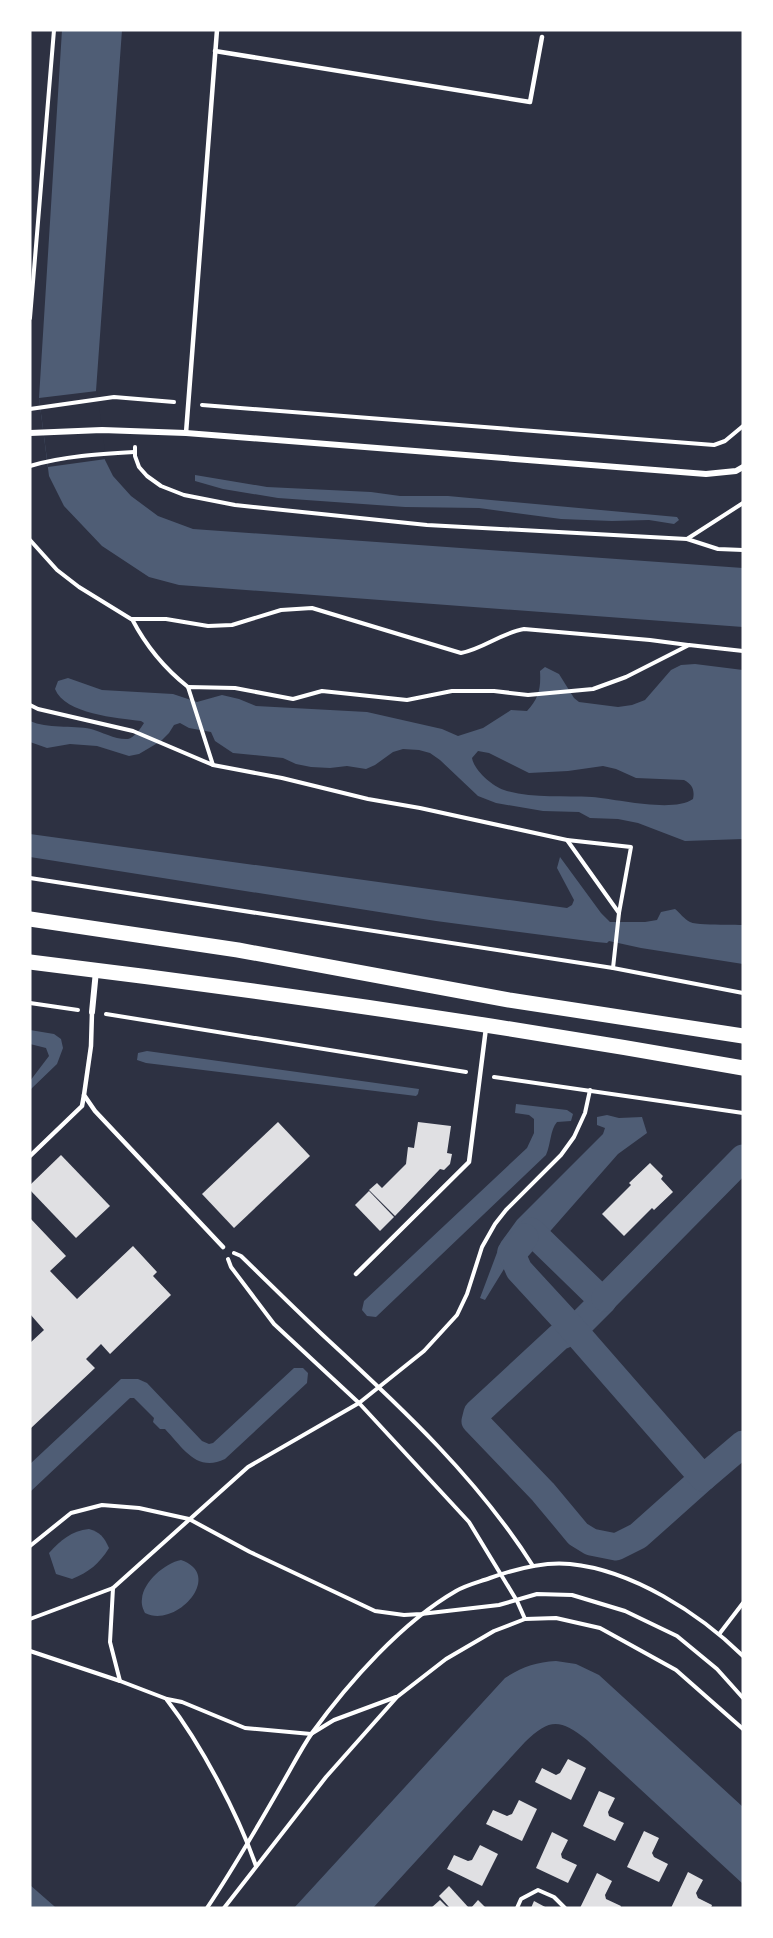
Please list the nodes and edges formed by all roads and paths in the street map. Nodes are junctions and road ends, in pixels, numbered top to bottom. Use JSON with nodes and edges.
{"nodes":[{"id":1,"x":54,"y":30,"type":"edge"},
{"id":2,"x":217,"y":30,"type":"edge"},
{"id":3,"x":542,"y":37,"type":"dead end"},
{"id":4,"x":215,"y":51,"type":"junction"},
{"id":5,"x":30,"y":318,"type":"edge"},
{"id":6,"x":188,"y":404,"type":"junction"},
{"id":7,"x":30,"y":409,"type":"edge"},
{"id":8,"x":743,"y":426,"type":"edge"},
{"id":9,"x":135,"y":431,"type":"junction"},
{"id":10,"x":30,"y":433,"type":"edge"},
{"id":11,"x":186,"y":434,"type":"junction"},
{"id":12,"x":135,"y":452,"type":"junction"},
{"id":13,"x":30,"y":466,"type":"edge"},
{"id":14,"x":743,"y":467,"type":"edge"},
{"id":15,"x":743,"y":503,"type":"edge"},
{"id":16,"x":687,"y":538,"type":"junction"},
{"id":17,"x":30,"y":540,"type":"edge"},
{"id":18,"x":743,"y":550,"type":"edge"},
{"id":19,"x":131,"y":619,"type":"junction"},
{"id":20,"x":689,"y":645,"type":"junction"},
{"id":21,"x":743,"y":651,"type":"edge"},
{"id":22,"x":189,"y":687,"type":"junction"},
{"id":23,"x":30,"y":705,"type":"edge"},
{"id":24,"x":213,"y":765,"type":"junction"},
{"id":25,"x":567,"y":840,"type":"junction"},
{"id":26,"x":30,"y":878,"type":"edge"},
{"id":27,"x":619,"y":913,"type":"junction"},
{"id":28,"x":30,"y":919,"type":"edge"},
{"id":29,"x":30,"y":962,"type":"edge"},
{"id":30,"x":613,"y":968,"type":"junction"},
{"id":31,"x":96,"y":970,"type":"junction"},
{"id":32,"x":743,"y":993,"type":"edge"},
{"id":33,"x":30,"y":1003,"type":"edge"},
{"id":34,"x":92,"y":1012,"type":"junction"},
{"id":35,"x":486,"y":1025,"type":"junction"},
{"id":36,"x":743,"y":1036,"type":"edge"},
{"id":37,"x":743,"y":1068,"type":"edge"},
{"id":38,"x":480,"y":1075,"type":"junction"},
{"id":39,"x":590,"y":1090,"type":"junction"},
{"id":40,"x":84,"y":1095,"type":"junction"},
{"id":41,"x":743,"y":1113,"type":"edge"},
{"id":42,"x":30,"y":1156,"type":"edge"},
{"id":43,"x":223,"y":1247,"type":"junction"},
{"id":44,"x":356,"y":1274,"type":"dead end"},
{"id":45,"x":380,"y":1387,"type":"junction"},
{"id":46,"x":359,"y":1403,"type":"junction"},
{"id":47,"x":189,"y":1520,"type":"junction"},
{"id":48,"x":30,"y":1546,"type":"edge"},
{"id":49,"x":533,"y":1566,"type":"junction"},
{"id":50,"x":501,"y":1574,"type":"junction"},
{"id":51,"x":113,"y":1588,"type":"junction"},
{"id":52,"x":517,"y":1601,"type":"junction"},
{"id":53,"x":743,"y":1603,"type":"edge"},
{"id":54,"x":421,"y":1614,"type":"junction"},
{"id":55,"x":30,"y":1619,"type":"edge"},
{"id":56,"x":525,"y":1619,"type":"junction"},
{"id":57,"x":720,"y":1633,"type":"junction"},
{"id":58,"x":30,"y":1652,"type":"edge"},
{"id":59,"x":743,"y":1656,"type":"edge"},
{"id":60,"x":120,"y":1681,"type":"junction"},
{"id":61,"x":397,"y":1696,"type":"junction"},
{"id":62,"x":743,"y":1698,"type":"edge"},
{"id":63,"x":167,"y":1699,"type":"junction"},
{"id":64,"x":743,"y":1729,"type":"edge"},
{"id":65,"x":311,"y":1734,"type":"junction"},
{"id":66,"x":248,"y":1843,"type":"junction"},
{"id":67,"x":256,"y":1866,"type":"junction"},
{"id":68,"x":207,"y":1908,"type":"edge"},
{"id":69,"x":224,"y":1908,"type":"edge"},
{"id":70,"x":516,"y":1908,"type":"edge"},
{"id":71,"x":565,"y":1908,"type":"edge"}],
"edges":[{"from":1,"to":5,"type":"path"},
{"from":2,"to":4,"type":"lane"},
{"from":3,"to":4,"type":"lane"},
{"from":4,"to":6,"type":"lane"},
{"from":6,"to":7,"type":"path"},
{"from":6,"to":8,"type":"path"},
{"from":6,"to":11,"type":"lane"},
{"from":9,"to":10,"type":"street"},
{"from":9,"to":11,"type":"street"},
{"from":9,"to":12,"type":"path"},
{"from":11,"to":14,"type":"street"},
{"from":12,"to":13,"type":"path"},
{"from":12,"to":16,"type":"path"},
{"from":15,"to":16,"type":"path"},
{"from":16,"to":18,"type":"path"},
{"from":17,"to":19,"type":"path"},
{"from":19,"to":20,"type":"path"},
{"from":19,"to":22,"type":"path"},
{"from":20,"to":21,"type":"path"},
{"from":20,"to":22,"type":"path"},
{"from":22,"to":24,"type":"path"},
{"from":23,"to":24,"type":"path"},
{"from":24,"to":25,"type":"path"},
{"from":25,"to":27,"type":"path"},
{"from":25,"to":27,"type":"path"},
{"from":26,"to":30,"type":"path"},
{"from":27,"to":30,"type":"path"},
{"from":28,"to":36,"type":"main road"},
{"from":29,"to":31,"type":"main road"},
{"from":30,"to":32,"type":"path"},
{"from":31,"to":34,"type":"street"},
{"from":31,"to":35,"type":"main road"},
{"from":33,"to":34,"type":"path"},
{"from":34,"to":38,"type":"path"},
{"from":34,"to":40,"type":"lane"},
{"from":35,"to":37,"type":"main road"},
{"from":35,"to":38,"type":"lane"},
{"from":38,"to":39,"type":"path"},
{"from":38,"to":44,"type":"lane"},
{"from":39,"to":41,"type":"path"},
{"from":39,"to":45,"type":"path"},
{"from":40,"to":42,"type":"lane"},
{"from":40,"to":43,"type":"lane"},
{"from":43,"to":45,"type":"path"},
{"from":43,"to":46,"type":"path"},
{"from":45,"to":46,"type":"path"},
{"from":45,"to":49,"type":"path"},
{"from":46,"to":47,"type":"path"},
{"from":46,"to":50,"type":"path"},
{"from":47,"to":48,"type":"path"},
{"from":47,"to":51,"type":"path"},
{"from":47,"to":54,"type":"path"},
{"from":49,"to":50,"type":"path"},
{"from":49,"to":57,"type":"path"},
{"from":50,"to":52,"type":"path"},
{"from":50,"to":54,"type":"path"},
{"from":51,"to":55,"type":"path"},
{"from":51,"to":60,"type":"path"},
{"from":52,"to":54,"type":"path"},
{"from":52,"to":56,"type":"path"},
{"from":52,"to":62,"type":"path"},
{"from":53,"to":57,"type":"path"},
{"from":54,"to":65,"type":"path"},
{"from":56,"to":61,"type":"path"},
{"from":56,"to":64,"type":"path"},
{"from":57,"to":59,"type":"path"},
{"from":58,"to":60,"type":"path"},
{"from":60,"to":63,"type":"path"},
{"from":61,"to":65,"type":"path"},
{"from":61,"to":67,"type":"path"},
{"from":63,"to":65,"type":"path"},
{"from":63,"to":66,"type":"path"},
{"from":65,"to":66,"type":"path"},
{"from":66,"to":67,"type":"path"},
{"from":66,"to":68,"type":"path"},
{"from":67,"to":69,"type":"path"},
{"from":70,"to":71,"type":"path"}]}
